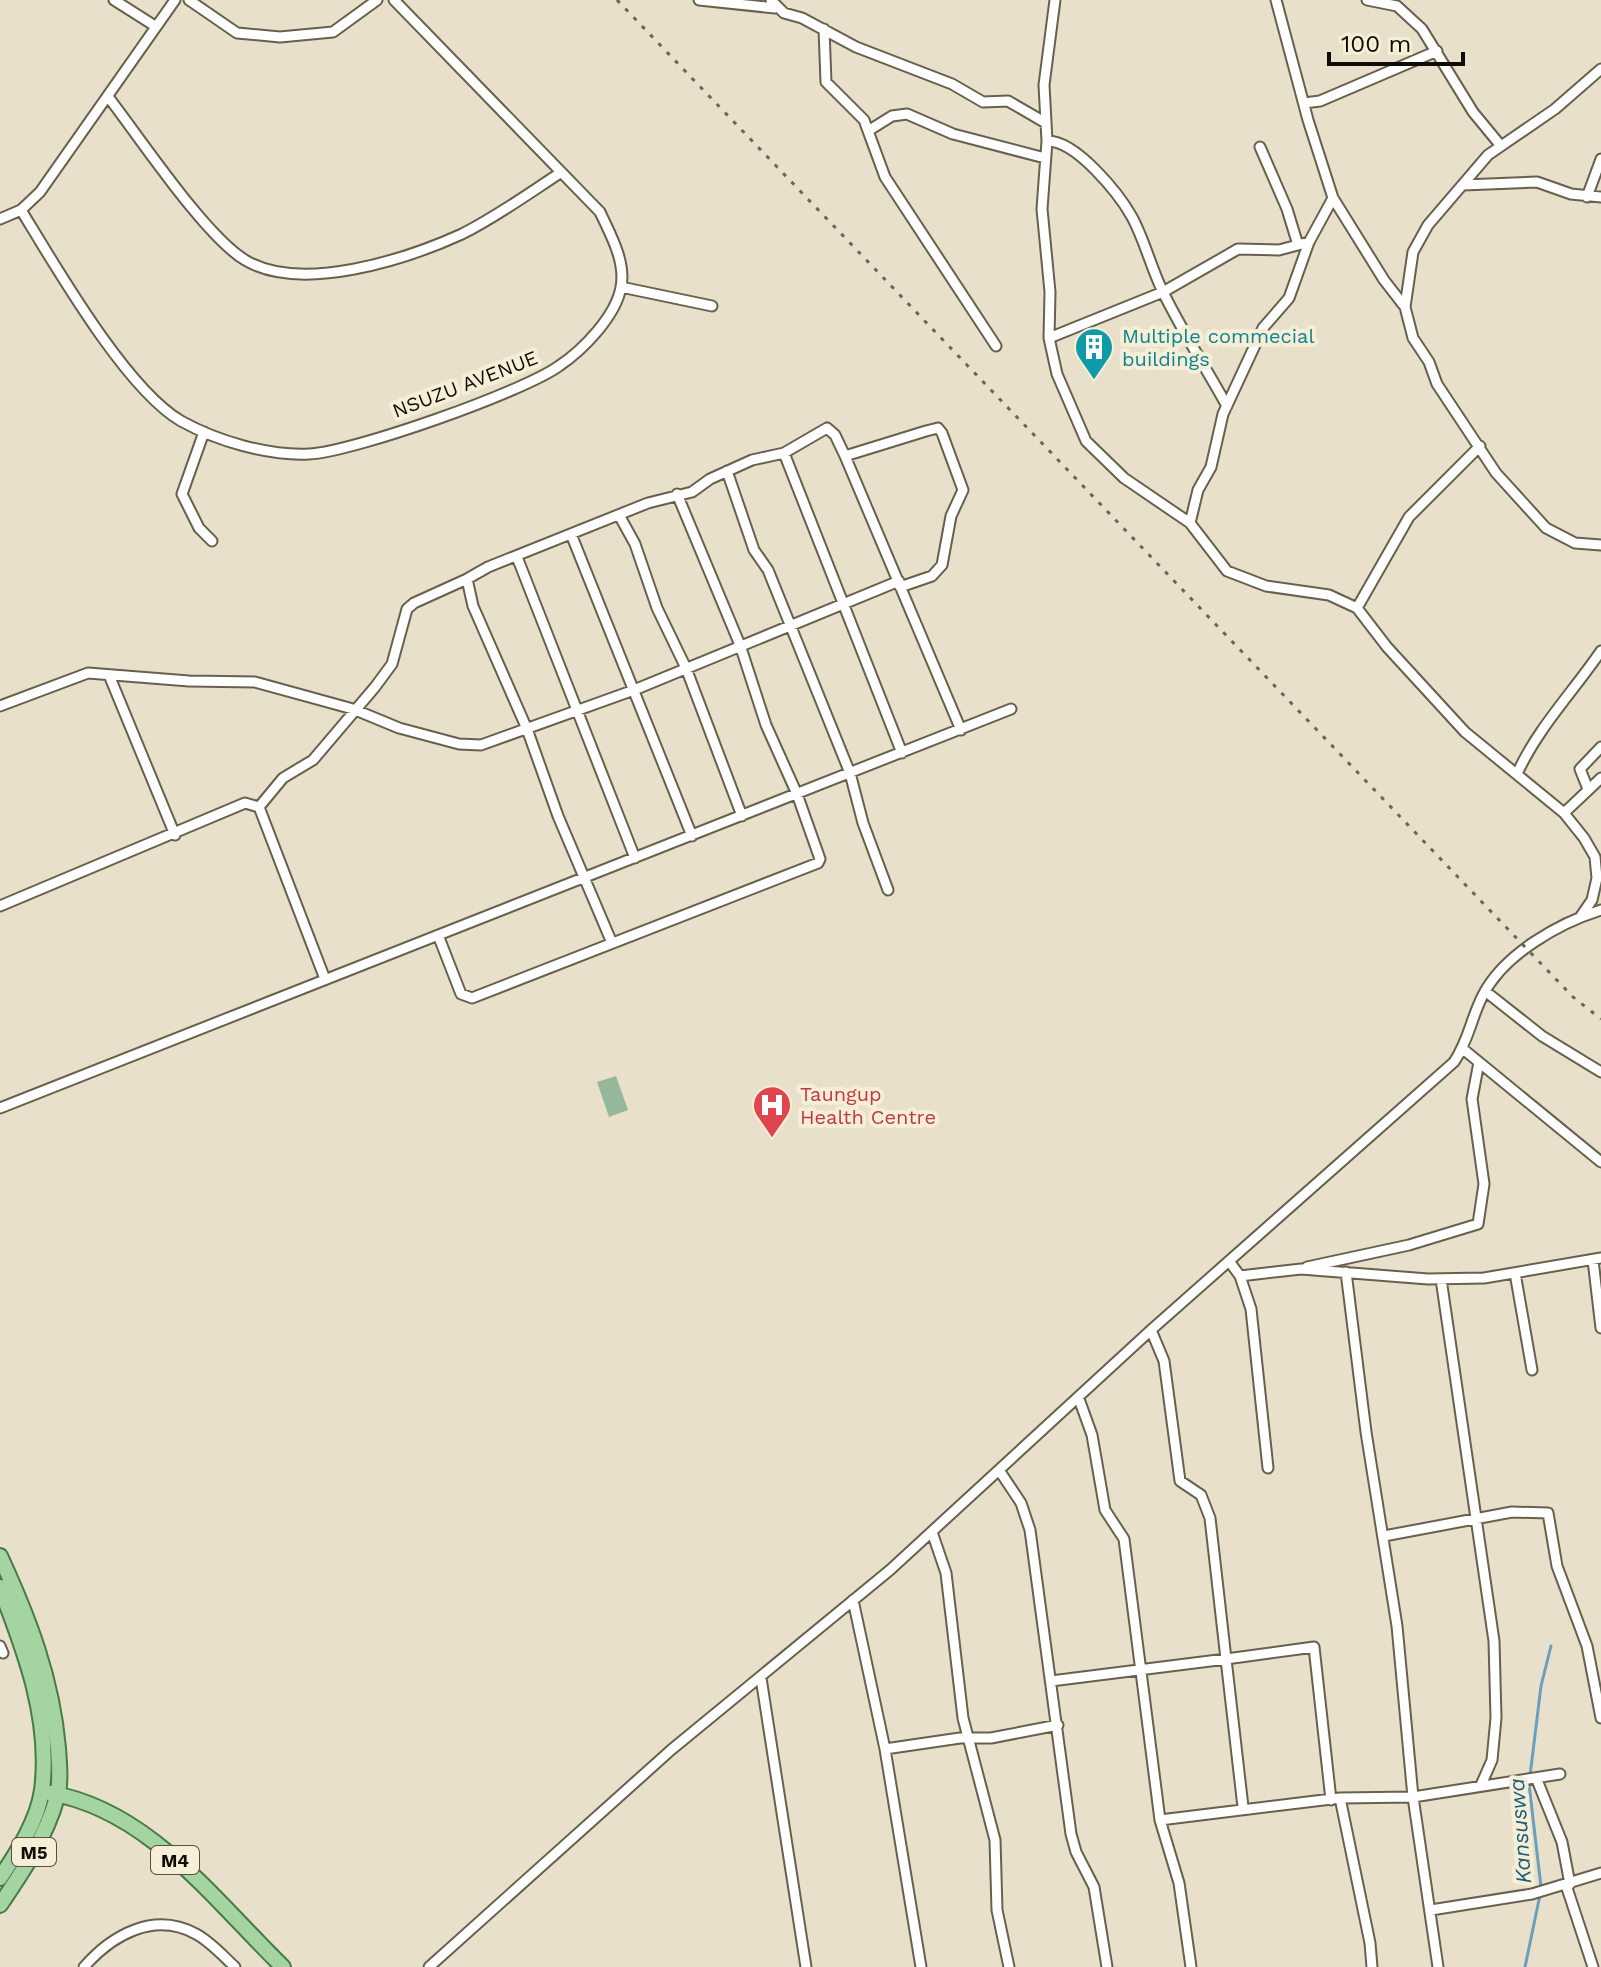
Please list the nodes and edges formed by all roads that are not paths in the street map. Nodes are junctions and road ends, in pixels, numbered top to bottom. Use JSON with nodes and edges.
{"nodes":[{"id":1,"x":114,"y":0,"type":"edge"},
{"id":2,"x":175,"y":0,"type":"edge"},
{"id":3,"x":189,"y":0,"type":"edge"},
{"id":4,"x":377,"y":0,"type":"edge"},
{"id":5,"x":394,"y":0,"type":"edge"},
{"id":6,"x":699,"y":0,"type":"edge"},
{"id":7,"x":1055,"y":0,"type":"edge"},
{"id":8,"x":1276,"y":0,"type":"edge"},
{"id":9,"x":1367,"y":0,"type":"edge"},
{"id":10,"x":773,"y":4,"type":"edge"},
{"id":11,"x":155,"y":26,"type":"junction"},
{"id":12,"x":824,"y":29,"type":"junction"},
{"id":13,"x":1437,"y":51,"type":"junction"},
{"id":14,"x":1601,"y":69,"type":"edge"},
{"id":15,"x":109,"y":98,"type":"junction"},
{"id":16,"x":1304,"y":103,"type":"junction"},
{"id":17,"x":1046,"y":123,"type":"junction"},
{"id":18,"x":868,"y":131,"type":"junction"},
{"id":19,"x":1047,"y":141,"type":"junction"},
{"id":20,"x":1501,"y":146,"type":"junction"},
{"id":21,"x":1260,"y":147,"type":"dead end"},
{"id":22,"x":1045,"y":158,"type":"junction"},
{"id":23,"x":1601,"y":159,"type":"edge"},
{"id":24,"x":560,"y":173,"type":"junction"},
{"id":25,"x":1463,"y":185,"type":"junction"},
{"id":26,"x":1587,"y":197,"type":"junction"},
{"id":27,"x":1601,"y":197,"type":"edge"},
{"id":28,"x":1333,"y":198,"type":"junction"},
{"id":29,"x":21,"y":210,"type":"junction"},
{"id":30,"x":0,"y":219,"type":"edge"},
{"id":31,"x":1309,"y":242,"type":"junction"},
{"id":32,"x":1298,"y":245,"type":"junction"},
{"id":33,"x":621,"y":287,"type":"junction"},
{"id":34,"x":1163,"y":292,"type":"junction"},
{"id":35,"x":712,"y":306,"type":"dead end"},
{"id":36,"x":1405,"y":307,"type":"junction"},
{"id":37,"x":1049,"y":338,"type":"junction"},
{"id":38,"x":996,"y":346,"type":"dead end"},
{"id":39,"x":1227,"y":406,"type":"junction"},
{"id":40,"x":204,"y":432,"type":"junction"},
{"id":41,"x":1480,"y":446,"type":"junction"},
{"id":42,"x":784,"y":453,"type":"junction"},
{"id":43,"x":845,"y":456,"type":"junction"},
{"id":44,"x":727,"y":471,"type":"junction"},
{"id":45,"x":677,"y":494,"type":"junction"},
{"id":46,"x":619,"y":515,"type":"junction"},
{"id":47,"x":1190,"y":523,"type":"junction"},
{"id":48,"x":571,"y":534,"type":"junction"},
{"id":49,"x":212,"y":541,"type":"dead end"},
{"id":50,"x":1601,"y":545,"type":"edge"},
{"id":51,"x":517,"y":557,"type":"junction"},
{"id":52,"x":467,"y":579,"type":"junction"},
{"id":53,"x":900,"y":584,"type":"junction"},
{"id":54,"x":844,"y":602,"type":"junction"},
{"id":55,"x":1357,"y":608,"type":"junction"},
{"id":56,"x":790,"y":624,"type":"junction"},
{"id":57,"x":740,"y":645,"type":"junction"},
{"id":58,"x":1601,"y":651,"type":"edge"},
{"id":59,"x":686,"y":668,"type":"junction"},
{"id":60,"x":109,"y":675,"type":"junction"},
{"id":61,"x":634,"y":690,"type":"junction"},
{"id":62,"x":0,"y":706,"type":"edge"},
{"id":63,"x":353,"y":709,"type":"junction"},
{"id":64,"x":1011,"y":709,"type":"dead end"},
{"id":65,"x":579,"y":711,"type":"junction"},
{"id":66,"x":527,"y":729,"type":"junction"},
{"id":67,"x":961,"y":730,"type":"junction"},
{"id":68,"x":1601,"y":747,"type":"edge"},
{"id":69,"x":902,"y":753,"type":"junction"},
{"id":70,"x":850,"y":773,"type":"junction"},
{"id":71,"x":1517,"y":774,"type":"junction"},
{"id":72,"x":1601,"y":778,"type":"edge"},
{"id":73,"x":1588,"y":789,"type":"junction"},
{"id":74,"x":797,"y":794,"type":"junction"},
{"id":75,"x":259,"y":807,"type":"junction"},
{"id":76,"x":1564,"y":813,"type":"junction"},
{"id":77,"x":742,"y":816,"type":"junction"},
{"id":78,"x":175,"y":835,"type":"junction"},
{"id":79,"x":692,"y":836,"type":"junction"},
{"id":80,"x":635,"y":858,"type":"junction"},
{"id":81,"x":584,"y":878,"type":"junction"},
{"id":82,"x":888,"y":890,"type":"dead end"},
{"id":83,"x":0,"y":906,"type":"edge"},
{"id":84,"x":1601,"y":910,"type":"edge"},
{"id":85,"x":1581,"y":916,"type":"junction"},
{"id":86,"x":438,"y":935,"type":"junction"},
{"id":87,"x":612,"y":943,"type":"junction"},
{"id":88,"x":325,"y":979,"type":"junction"},
{"id":89,"x":1485,"y":991,"type":"junction"},
{"id":90,"x":1463,"y":1049,"type":"junction"},
{"id":91,"x":1479,"y":1062,"type":"junction"},
{"id":92,"x":1601,"y":1072,"type":"edge"},
{"id":93,"x":0,"y":1108,"type":"edge"},
{"id":94,"x":1601,"y":1162,"type":"edge"},
{"id":95,"x":1597,"y":1259,"type":"edge"},
{"id":96,"x":1229,"y":1261,"type":"junction"},
{"id":97,"x":1301,"y":1269,"type":"junction"},
{"id":98,"x":1346,"y":1272,"type":"junction"},
{"id":99,"x":1515,"y":1273,"type":"junction"},
{"id":100,"x":1240,"y":1276,"type":"junction"},
{"id":101,"x":1441,"y":1279,"type":"junction"},
{"id":102,"x":1601,"y":1328,"type":"edge"},
{"id":103,"x":1151,"y":1330,"type":"junction"},
{"id":104,"x":1532,"y":1370,"type":"dead end"},
{"id":105,"x":1079,"y":1399,"type":"junction"},
{"id":106,"x":1268,"y":1468,"type":"dead end"},
{"id":107,"x":999,"y":1470,"type":"junction"},
{"id":108,"x":1475,"y":1518,"type":"junction"},
{"id":109,"x":932,"y":1532,"type":"junction"},
{"id":110,"x":1384,"y":1536,"type":"junction"},
{"id":111,"x":0,"y":1556,"type":"edge"},
{"id":112,"x":0,"y":1587,"type":"edge"},
{"id":113,"x":853,"y":1600,"type":"junction"},
{"id":114,"x":1226,"y":1659,"type":"junction"},
{"id":115,"x":1139,"y":1670,"type":"junction"},
{"id":116,"x":761,"y":1678,"type":"junction"},
{"id":117,"x":1051,"y":1681,"type":"junction"},
{"id":118,"x":1601,"y":1718,"type":"edge"},
{"id":119,"x":1058,"y":1725,"type":"junction"},
{"id":120,"x":969,"y":1739,"type":"junction"},
{"id":121,"x":885,"y":1749,"type":"junction"},
{"id":122,"x":1560,"y":1774,"type":"dead end"},
{"id":123,"x":1535,"y":1780,"type":"junction"},
{"id":124,"x":1481,"y":1785,"type":"junction"},
{"id":125,"x":42,"y":1792,"type":"junction"},
{"id":126,"x":58,"y":1794,"type":"junction"},
{"id":127,"x":1413,"y":1797,"type":"junction"},
{"id":128,"x":1336,"y":1799,"type":"junction"},
{"id":129,"x":1243,"y":1807,"type":"junction"},
{"id":130,"x":1160,"y":1820,"type":"junction"},
{"id":131,"x":1601,"y":1873,"type":"edge"},
{"id":132,"x":0,"y":1878,"type":"edge"},
{"id":133,"x":1568,"y":1885,"type":"junction"},
{"id":134,"x":0,"y":1905,"type":"edge"},
{"id":135,"x":1431,"y":1910,"type":"junction"},
{"id":136,"x":84,"y":1967,"type":"edge"},
{"id":137,"x":235,"y":1967,"type":"edge"},
{"id":138,"x":283,"y":1967,"type":"edge"},
{"id":139,"x":429,"y":1967,"type":"edge"},
{"id":140,"x":806,"y":1967,"type":"edge"},
{"id":141,"x":921,"y":1967,"type":"edge"},
{"id":142,"x":1009,"y":1967,"type":"edge"},
{"id":143,"x":1107,"y":1967,"type":"edge"},
{"id":144,"x":1191,"y":1967,"type":"edge"},
{"id":145,"x":1372,"y":1967,"type":"edge"},
{"id":146,"x":1438,"y":1967,"type":"edge"},
{"id":147,"x":1593,"y":1967,"type":"edge"}],
"edges":[{"from":1,"to":11,"type":"street"},
{"from":2,"to":11,"type":"street"},
{"from":3,"to":4,"type":"street"},
{"from":5,"to":24,"type":"street"},
{"from":6,"to":10,"type":"street"},
{"from":7,"to":17,"type":"street"},
{"from":8,"to":16,"type":"street"},
{"from":9,"to":13,"type":"street"},
{"from":10,"to":12,"type":"street"},
{"from":11,"to":15,"type":"street"},
{"from":12,"to":17,"type":"street"},
{"from":12,"to":18,"type":"street"},
{"from":13,"to":16,"type":"street"},
{"from":13,"to":20,"type":"street"},
{"from":14,"to":20,"type":"street"},
{"from":15,"to":24,"type":"street"},
{"from":15,"to":29,"type":"street"},
{"from":16,"to":28,"type":"street"},
{"from":17,"to":19,"type":"street"},
{"from":18,"to":22,"type":"street"},
{"from":18,"to":38,"type":"street"},
{"from":19,"to":22,"type":"street"},
{"from":19,"to":34,"type":"street"},
{"from":20,"to":25,"type":"street"},
{"from":21,"to":32,"type":"street"},
{"from":22,"to":37,"type":"street"},
{"from":23,"to":26,"type":"street"},
{"from":24,"to":33,"type":"street"},
{"from":25,"to":26,"type":"street"},
{"from":25,"to":36,"type":"street"},
{"from":26,"to":27,"type":"street"},
{"from":28,"to":31,"type":"street"},
{"from":28,"to":36,"type":"street"},
{"from":29,"to":30,"type":"street"},
{"from":29,"to":40,"type":"street","name":"NSUZU AVENUE"},
{"from":31,"to":32,"type":"street"},
{"from":31,"to":39,"type":"street"},
{"from":32,"to":34,"type":"street"},
{"from":33,"to":35,"type":"street"},
{"from":33,"to":40,"type":"street","name":"NSUZU AVENUE"},
{"from":34,"to":37,"type":"street"},
{"from":34,"to":39,"type":"street"},
{"from":36,"to":41,"type":"street"},
{"from":37,"to":47,"type":"street"},
{"from":39,"to":47,"type":"street"},
{"from":40,"to":49,"type":"street"},
{"from":41,"to":50,"type":"street"},
{"from":41,"to":55,"type":"street"},
{"from":42,"to":43,"type":"street"},
{"from":42,"to":44,"type":"street"},
{"from":42,"to":54,"type":"street"},
{"from":43,"to":53,"type":"street"},
{"from":43,"to":53,"type":"street"},
{"from":44,"to":45,"type":"street"},
{"from":44,"to":56,"type":"street"},
{"from":45,"to":46,"type":"street"},
{"from":45,"to":57,"type":"street"},
{"from":46,"to":48,"type":"street"},
{"from":46,"to":59,"type":"street"},
{"from":47,"to":55,"type":"street"},
{"from":48,"to":51,"type":"street"},
{"from":48,"to":61,"type":"street"},
{"from":51,"to":52,"type":"street"},
{"from":51,"to":65,"type":"street"},
{"from":52,"to":63,"type":"street"},
{"from":52,"to":66,"type":"street"},
{"from":53,"to":54,"type":"street"},
{"from":53,"to":67,"type":"street"},
{"from":54,"to":56,"type":"street"},
{"from":54,"to":69,"type":"street"},
{"from":55,"to":71,"type":"street"},
{"from":56,"to":57,"type":"street"},
{"from":56,"to":70,"type":"street"},
{"from":57,"to":59,"type":"street"},
{"from":57,"to":74,"type":"street"},
{"from":58,"to":71,"type":"street"},
{"from":59,"to":61,"type":"street"},
{"from":59,"to":77,"type":"street"},
{"from":60,"to":62,"type":"street"},
{"from":60,"to":63,"type":"street"},
{"from":60,"to":78,"type":"street"},
{"from":61,"to":65,"type":"street"},
{"from":61,"to":79,"type":"street"},
{"from":63,"to":66,"type":"street"},
{"from":63,"to":75,"type":"street"},
{"from":64,"to":67,"type":"street"},
{"from":65,"to":66,"type":"street"},
{"from":65,"to":80,"type":"street"},
{"from":66,"to":81,"type":"street"},
{"from":67,"to":69,"type":"street"},
{"from":68,"to":73,"type":"street"},
{"from":69,"to":70,"type":"street"},
{"from":70,"to":74,"type":"street"},
{"from":70,"to":82,"type":"street"},
{"from":71,"to":76,"type":"street"},
{"from":72,"to":73,"type":"street"},
{"from":73,"to":76,"type":"street"},
{"from":74,"to":77,"type":"street"},
{"from":74,"to":87,"type":"street"},
{"from":75,"to":78,"type":"street"},
{"from":75,"to":88,"type":"street"},
{"from":76,"to":85,"type":"street"},
{"from":77,"to":79,"type":"street"},
{"from":78,"to":83,"type":"street"},
{"from":79,"to":80,"type":"street"},
{"from":80,"to":81,"type":"street"},
{"from":81,"to":86,"type":"street"},
{"from":81,"to":87,"type":"street"},
{"from":84,"to":85,"type":"street"},
{"from":85,"to":89,"type":"street"},
{"from":86,"to":87,"type":"street"},
{"from":86,"to":88,"type":"street"},
{"from":88,"to":93,"type":"street"},
{"from":89,"to":90,"type":"street"},
{"from":89,"to":92,"type":"street"},
{"from":90,"to":91,"type":"street"},
{"from":90,"to":96,"type":"street"},
{"from":91,"to":94,"type":"street"},
{"from":91,"to":97,"type":"street"},
{"from":95,"to":99,"type":"street"},
{"from":95,"to":102,"type":"street"},
{"from":96,"to":100,"type":"street"},
{"from":96,"to":103,"type":"street"},
{"from":97,"to":98,"type":"street"},
{"from":97,"to":100,"type":"street"},
{"from":98,"to":101,"type":"street"},
{"from":98,"to":110,"type":"street"},
{"from":99,"to":101,"type":"street"},
{"from":99,"to":104,"type":"street"},
{"from":100,"to":106,"type":"street"},
{"from":101,"to":108,"type":"street"},
{"from":103,"to":105,"type":"street"},
{"from":103,"to":114,"type":"street"},
{"from":105,"to":107,"type":"street"},
{"from":105,"to":115,"type":"street"},
{"from":107,"to":109,"type":"street"},
{"from":107,"to":117,"type":"street"},
{"from":108,"to":110,"type":"street"},
{"from":108,"to":118,"type":"street"},
{"from":108,"to":124,"type":"street"},
{"from":109,"to":113,"type":"street"},
{"from":109,"to":120,"type":"street"},
{"from":110,"to":127,"type":"street"},
{"from":111,"to":126,"type":"main road"},
{"from":112,"to":125,"type":"main road"},
{"from":113,"to":116,"type":"street"},
{"from":113,"to":121,"type":"street"},
{"from":114,"to":115,"type":"street"},
{"from":114,"to":128,"type":"street"},
{"from":114,"to":129,"type":"street"},
{"from":115,"to":117,"type":"street"},
{"from":115,"to":130,"type":"street"},
{"from":116,"to":139,"type":"street"},
{"from":116,"to":140,"type":"street"},
{"from":117,"to":119,"type":"street"},
{"from":119,"to":120,"type":"street"},
{"from":119,"to":143,"type":"street"},
{"from":120,"to":121,"type":"street"},
{"from":120,"to":142,"type":"street"},
{"from":121,"to":141,"type":"street"},
{"from":122,"to":123,"type":"street"},
{"from":123,"to":124,"type":"street"},
{"from":123,"to":133,"type":"street"},
{"from":124,"to":127,"type":"street"},
{"from":125,"to":126,"type":"main road","number":"M4"},
{"from":125,"to":132,"type":"main road","number":"M5"},
{"from":126,"to":134,"type":"main road","number":"M5"},
{"from":126,"to":138,"type":"main road","number":"M4"},
{"from":127,"to":128,"type":"street"},
{"from":127,"to":135,"type":"street"},
{"from":128,"to":129,"type":"street"},
{"from":128,"to":145,"type":"street"},
{"from":129,"to":130,"type":"street"},
{"from":130,"to":144,"type":"street"},
{"from":131,"to":133,"type":"street"},
{"from":133,"to":135,"type":"street"},
{"from":133,"to":147,"type":"street"},
{"from":135,"to":146,"type":"street"},
{"from":136,"to":137,"type":"street"}]}
